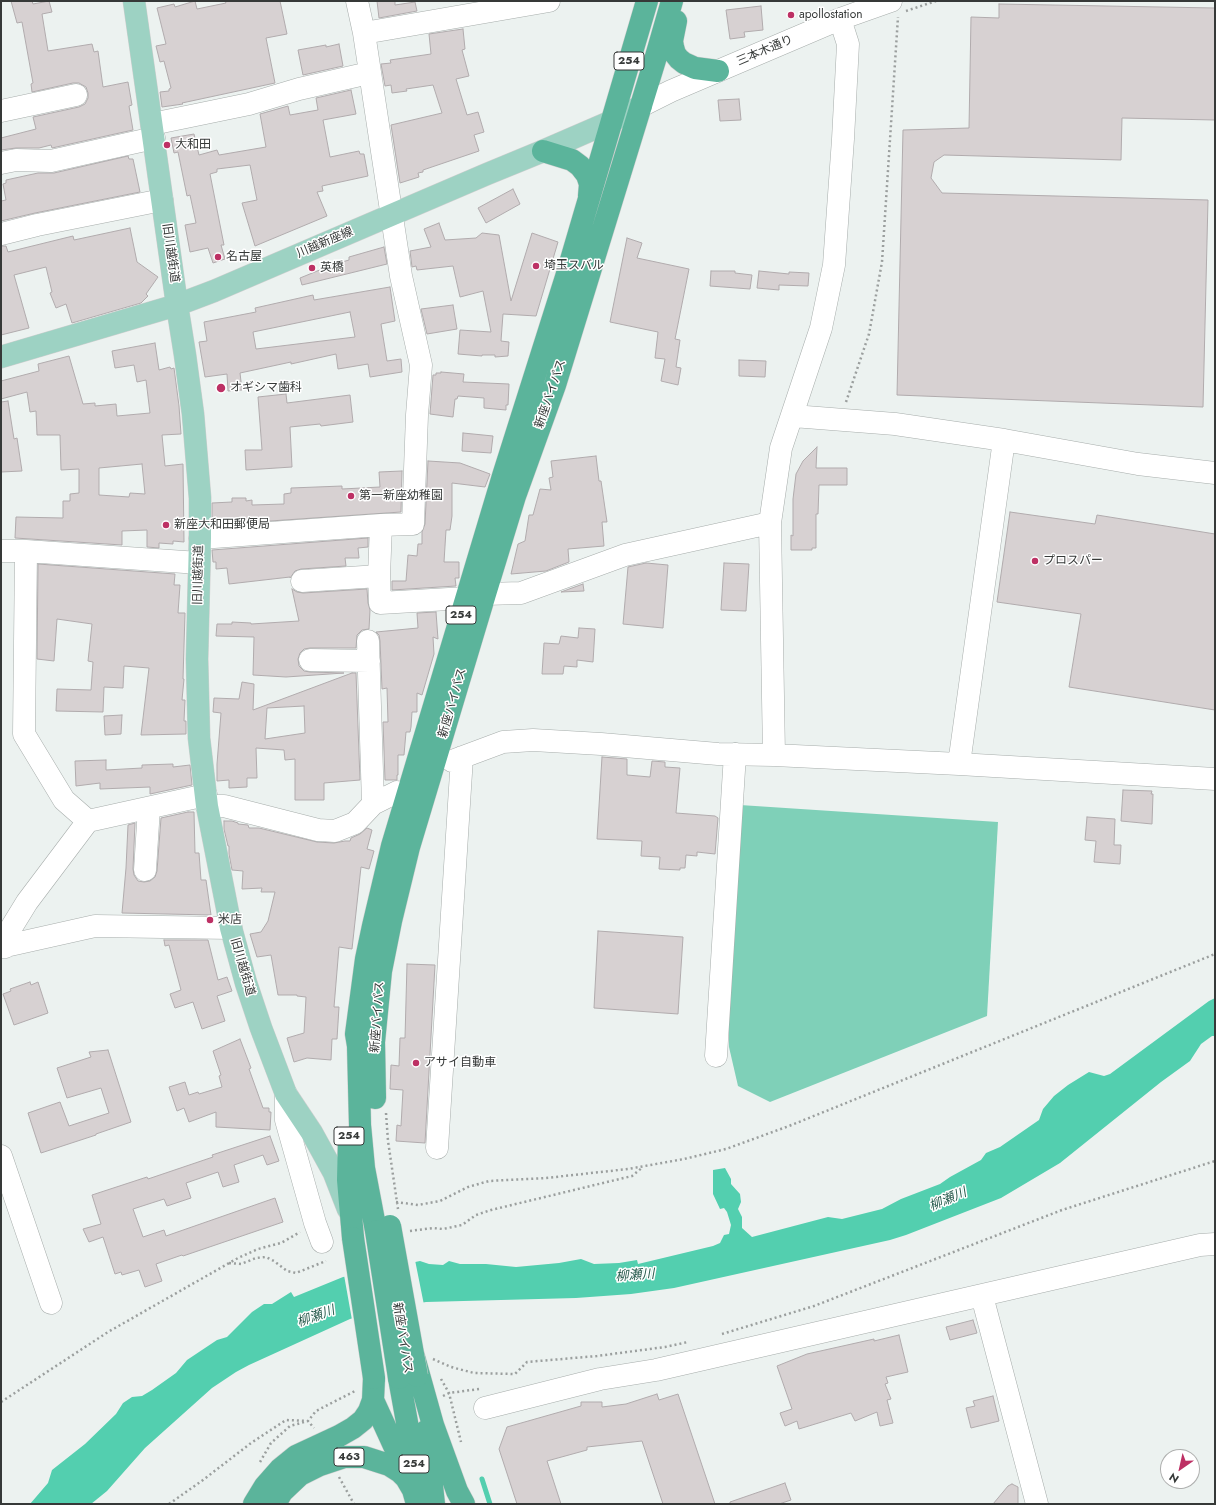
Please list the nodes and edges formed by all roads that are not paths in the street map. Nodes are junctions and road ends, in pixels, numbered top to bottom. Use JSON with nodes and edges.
{"nodes":[{"id":1,"x":134,"y":1,"type":"edge"},
{"id":2,"x":357,"y":1,"type":"edge"},
{"id":3,"x":549,"y":1,"type":"edge"},
{"id":4,"x":647,"y":1,"type":"edge"},
{"id":5,"x":672,"y":1,"type":"edge"},
{"id":6,"x":682,"y":1,"type":"edge"},
{"id":7,"x":898,"y":9,"type":"edge"},
{"id":8,"x":840,"y":19,"type":"junction"},
{"id":9,"x":364,"y":33,"type":"junction"},
{"id":10,"x":718,"y":71,"type":"junction"},
{"id":11,"x":369,"y":73,"type":"junction"},
{"id":12,"x":76,"y":95,"type":"dead end"},
{"id":13,"x":641,"y":106,"type":"junction"},
{"id":14,"x":1,"y":111,"type":"edge"},
{"id":15,"x":612,"y":121,"type":"junction"},
{"id":16,"x":153,"y":131,"type":"junction"},
{"id":17,"x":543,"y":151,"type":"junction"},
{"id":18,"x":1,"y":163,"type":"edge"},
{"id":19,"x":162,"y":200,"type":"junction"},
{"id":20,"x":589,"y":201,"type":"junction"},
{"id":21,"x":391,"y":215,"type":"junction"},
{"id":22,"x":1,"y":234,"type":"edge"},
{"id":23,"x":177,"y":305,"type":"junction"},
{"id":24,"x":1,"y":357,"type":"edge"},
{"id":25,"x":793,"y":416,"type":"junction"},
{"id":26,"x":1004,"y":440,"type":"junction"},
{"id":27,"x":1215,"y":473,"type":"edge"},
{"id":28,"x":770,"y":523,"type":"junction"},
{"id":29,"x":381,"y":524,"type":"junction"},
{"id":30,"x":200,"y":538,"type":"junction"},
{"id":31,"x":1,"y":551,"type":"edge"},
{"id":32,"x":26,"y":551,"type":"junction"},
{"id":33,"x":199,"y":563,"type":"junction"},
{"id":34,"x":379,"y":576,"type":"junction"},
{"id":35,"x":302,"y":581,"type":"dead end"},
{"id":36,"x":475,"y":596,"type":"junction"},
{"id":37,"x":310,"y":660,"type":"dead end"},
{"id":38,"x":735,"y":754,"type":"junction"},
{"id":39,"x":774,"y":755,"type":"junction"},
{"id":40,"x":959,"y":764,"type":"junction"},
{"id":41,"x":1215,"y":779,"type":"edge"},
{"id":42,"x":397,"y":792,"type":"dead end"},
{"id":43,"x":207,"y":801,"type":"junction"},
{"id":44,"x":373,"y":804,"type":"junction"},
{"id":45,"x":149,"y":808,"type":"junction"},
{"id":46,"x":88,"y":821,"type":"junction"},
{"id":47,"x":145,"y":870,"type":"dead end"},
{"id":48,"x":231,"y":928,"type":"junction"},
{"id":49,"x":3,"y":947,"type":"edge"},
{"id":50,"x":356,"y":1034,"type":"junction"},
{"id":51,"x":716,"y":1056,"type":"dead end"},
{"id":52,"x":286,"y":1094,"type":"junction"},
{"id":53,"x":437,"y":1148,"type":"dead end"},
{"id":54,"x":2,"y":1164,"type":"edge"},
{"id":55,"x":391,"y":1221,"type":"junction"},
{"id":56,"x":352,"y":1231,"type":"junction"},
{"id":57,"x":1215,"y":1244,"type":"edge"},
{"id":58,"x":325,"y":1251,"type":"road end"},
{"id":59,"x":982,"y":1296,"type":"junction"},
{"id":60,"x":51,"y":1304,"type":"dead end"},
{"id":61,"x":414,"y":1370,"type":"junction"},
{"id":62,"x":600,"y":1379,"type":"junction"},
{"id":63,"x":525,"y":1382,"type":"dead end"},
{"id":64,"x":368,"y":1389,"type":"junction"},
{"id":65,"x":485,"y":1408,"type":"dead end"},
{"id":66,"x":412,"y":1424,"type":"junction"},
{"id":67,"x":406,"y":1478,"type":"junction"},
{"id":68,"x":254,"y":1504,"type":"edge"},
{"id":69,"x":275,"y":1504,"type":"edge"},
{"id":70,"x":418,"y":1504,"type":"edge"},
{"id":71,"x":427,"y":1504,"type":"edge"},
{"id":72,"x":434,"y":1504,"type":"edge"},
{"id":73,"x":464,"y":1504,"type":"edge"},
{"id":74,"x":1037,"y":1504,"type":"edge"}],
"edges":[{"from":1,"to":16,"type":"main road","name":"旧川越街道"},
{"from":2,"to":9,"type":"street"},
{"from":3,"to":9,"type":"street"},
{"from":4,"to":15,"type":"highway","name":"新座バイパス","number":"254"},
{"from":5,"to":13,"type":"highway","name":"新座バイパス","number":"254"},
{"from":6,"to":10,"type":"highway"},
{"from":7,"to":8,"type":"street","name":"三本木通り"},
{"from":8,"to":10,"type":"street","name":"三本木通り"},
{"from":8,"to":25,"type":"street"},
{"from":9,"to":11,"type":"street"},
{"from":10,"to":13,"type":"street","name":"三本木通り"},
{"from":11,"to":16,"type":"street"},
{"from":11,"to":21,"type":"street"},
{"from":12,"to":14,"type":"street"},
{"from":13,"to":15,"type":"main road","name":"川越新座線"},
{"from":13,"to":36,"type":"highway","name":"新座バイパス","number":"254"},
{"from":15,"to":17,"type":"main road","name":"川越新座線"},
{"from":15,"to":20,"type":"highway","name":"新座バイパス","number":"254"},
{"from":16,"to":18,"type":"street"},
{"from":16,"to":19,"type":"main road","name":"旧川越街道"},
{"from":17,"to":20,"type":"highway"},
{"from":17,"to":21,"type":"main road","name":"川越新座線"},
{"from":19,"to":22,"type":"street"},
{"from":19,"to":23,"type":"main road","name":"旧川越街道"},
{"from":20,"to":36,"type":"highway","name":"新座バイパス","number":"254"},
{"from":21,"to":23,"type":"main road","name":"川越新座線"},
{"from":21,"to":29,"type":"street"},
{"from":23,"to":24,"type":"main road","name":"川越新座線"},
{"from":23,"to":30,"type":"main road","name":"旧川越街道"},
{"from":25,"to":26,"type":"street"},
{"from":25,"to":28,"type":"street"},
{"from":26,"to":27,"type":"street"},
{"from":26,"to":40,"type":"street"},
{"from":28,"to":36,"type":"street"},
{"from":28,"to":39,"type":"street"},
{"from":29,"to":30,"type":"street"},
{"from":29,"to":34,"type":"street"},
{"from":30,"to":33,"type":"main road","name":"旧川越街道"},
{"from":31,"to":32,"type":"street"},
{"from":32,"to":33,"type":"street"},
{"from":32,"to":46,"type":"street"},
{"from":33,"to":43,"type":"main road","name":"旧川越街道"},
{"from":34,"to":35,"type":"street"},
{"from":34,"to":36,"type":"street"},
{"from":36,"to":50,"type":"highway","name":"新座バイパス","number":"254"},
{"from":36,"to":55,"type":"highway","name":"新座バイパス","number":"254"},
{"from":37,"to":44,"type":"street"},
{"from":38,"to":39,"type":"street"},
{"from":38,"to":51,"type":"street"},
{"from":38,"to":53,"type":"street"},
{"from":39,"to":40,"type":"street"},
{"from":40,"to":41,"type":"street"},
{"from":42,"to":44,"type":"street"},
{"from":43,"to":44,"type":"street"},
{"from":43,"to":45,"type":"street"},
{"from":43,"to":48,"type":"main road","name":"旧川越街道"},
{"from":45,"to":46,"type":"street"},
{"from":45,"to":47,"type":"street"},
{"from":46,"to":49,"type":"street"},
{"from":48,"to":49,"type":"street"},
{"from":48,"to":52,"type":"main road","name":"旧川越街道"},
{"from":50,"to":55,"type":"highway","name":"新座バイパス","number":"254"},
{"from":50,"to":56,"type":"highway","number":"254"},
{"from":52,"to":56,"type":"main road","name":"旧川越街道"},
{"from":52,"to":58,"type":"street"},
{"from":54,"to":60,"type":"street"},
{"from":55,"to":61,"type":"highway","name":"新座バイパス","number":"254"},
{"from":56,"to":64,"type":"highway","bridge":true},
{"from":57,"to":59,"type":"street"},
{"from":59,"to":62,"type":"street"},
{"from":59,"to":74,"type":"street"},
{"from":61,"to":66,"type":"highway","name":"新座バイパス","number":"254"},
{"from":61,"to":72,"type":"highway"},
{"from":61,"to":73,"type":"highway"},
{"from":62,"to":63,"type":"street"},
{"from":62,"to":65,"type":"street"},
{"from":64,"to":67,"type":"highway"},
{"from":64,"to":68,"type":"highway"},
{"from":66,"to":70,"type":"highway","number":"254"},
{"from":66,"to":71,"type":"highway","number":"254"},
{"from":67,"to":69,"type":"highway","number":"463"},
{"from":67,"to":70,"type":"highway","number":"463"}]}
